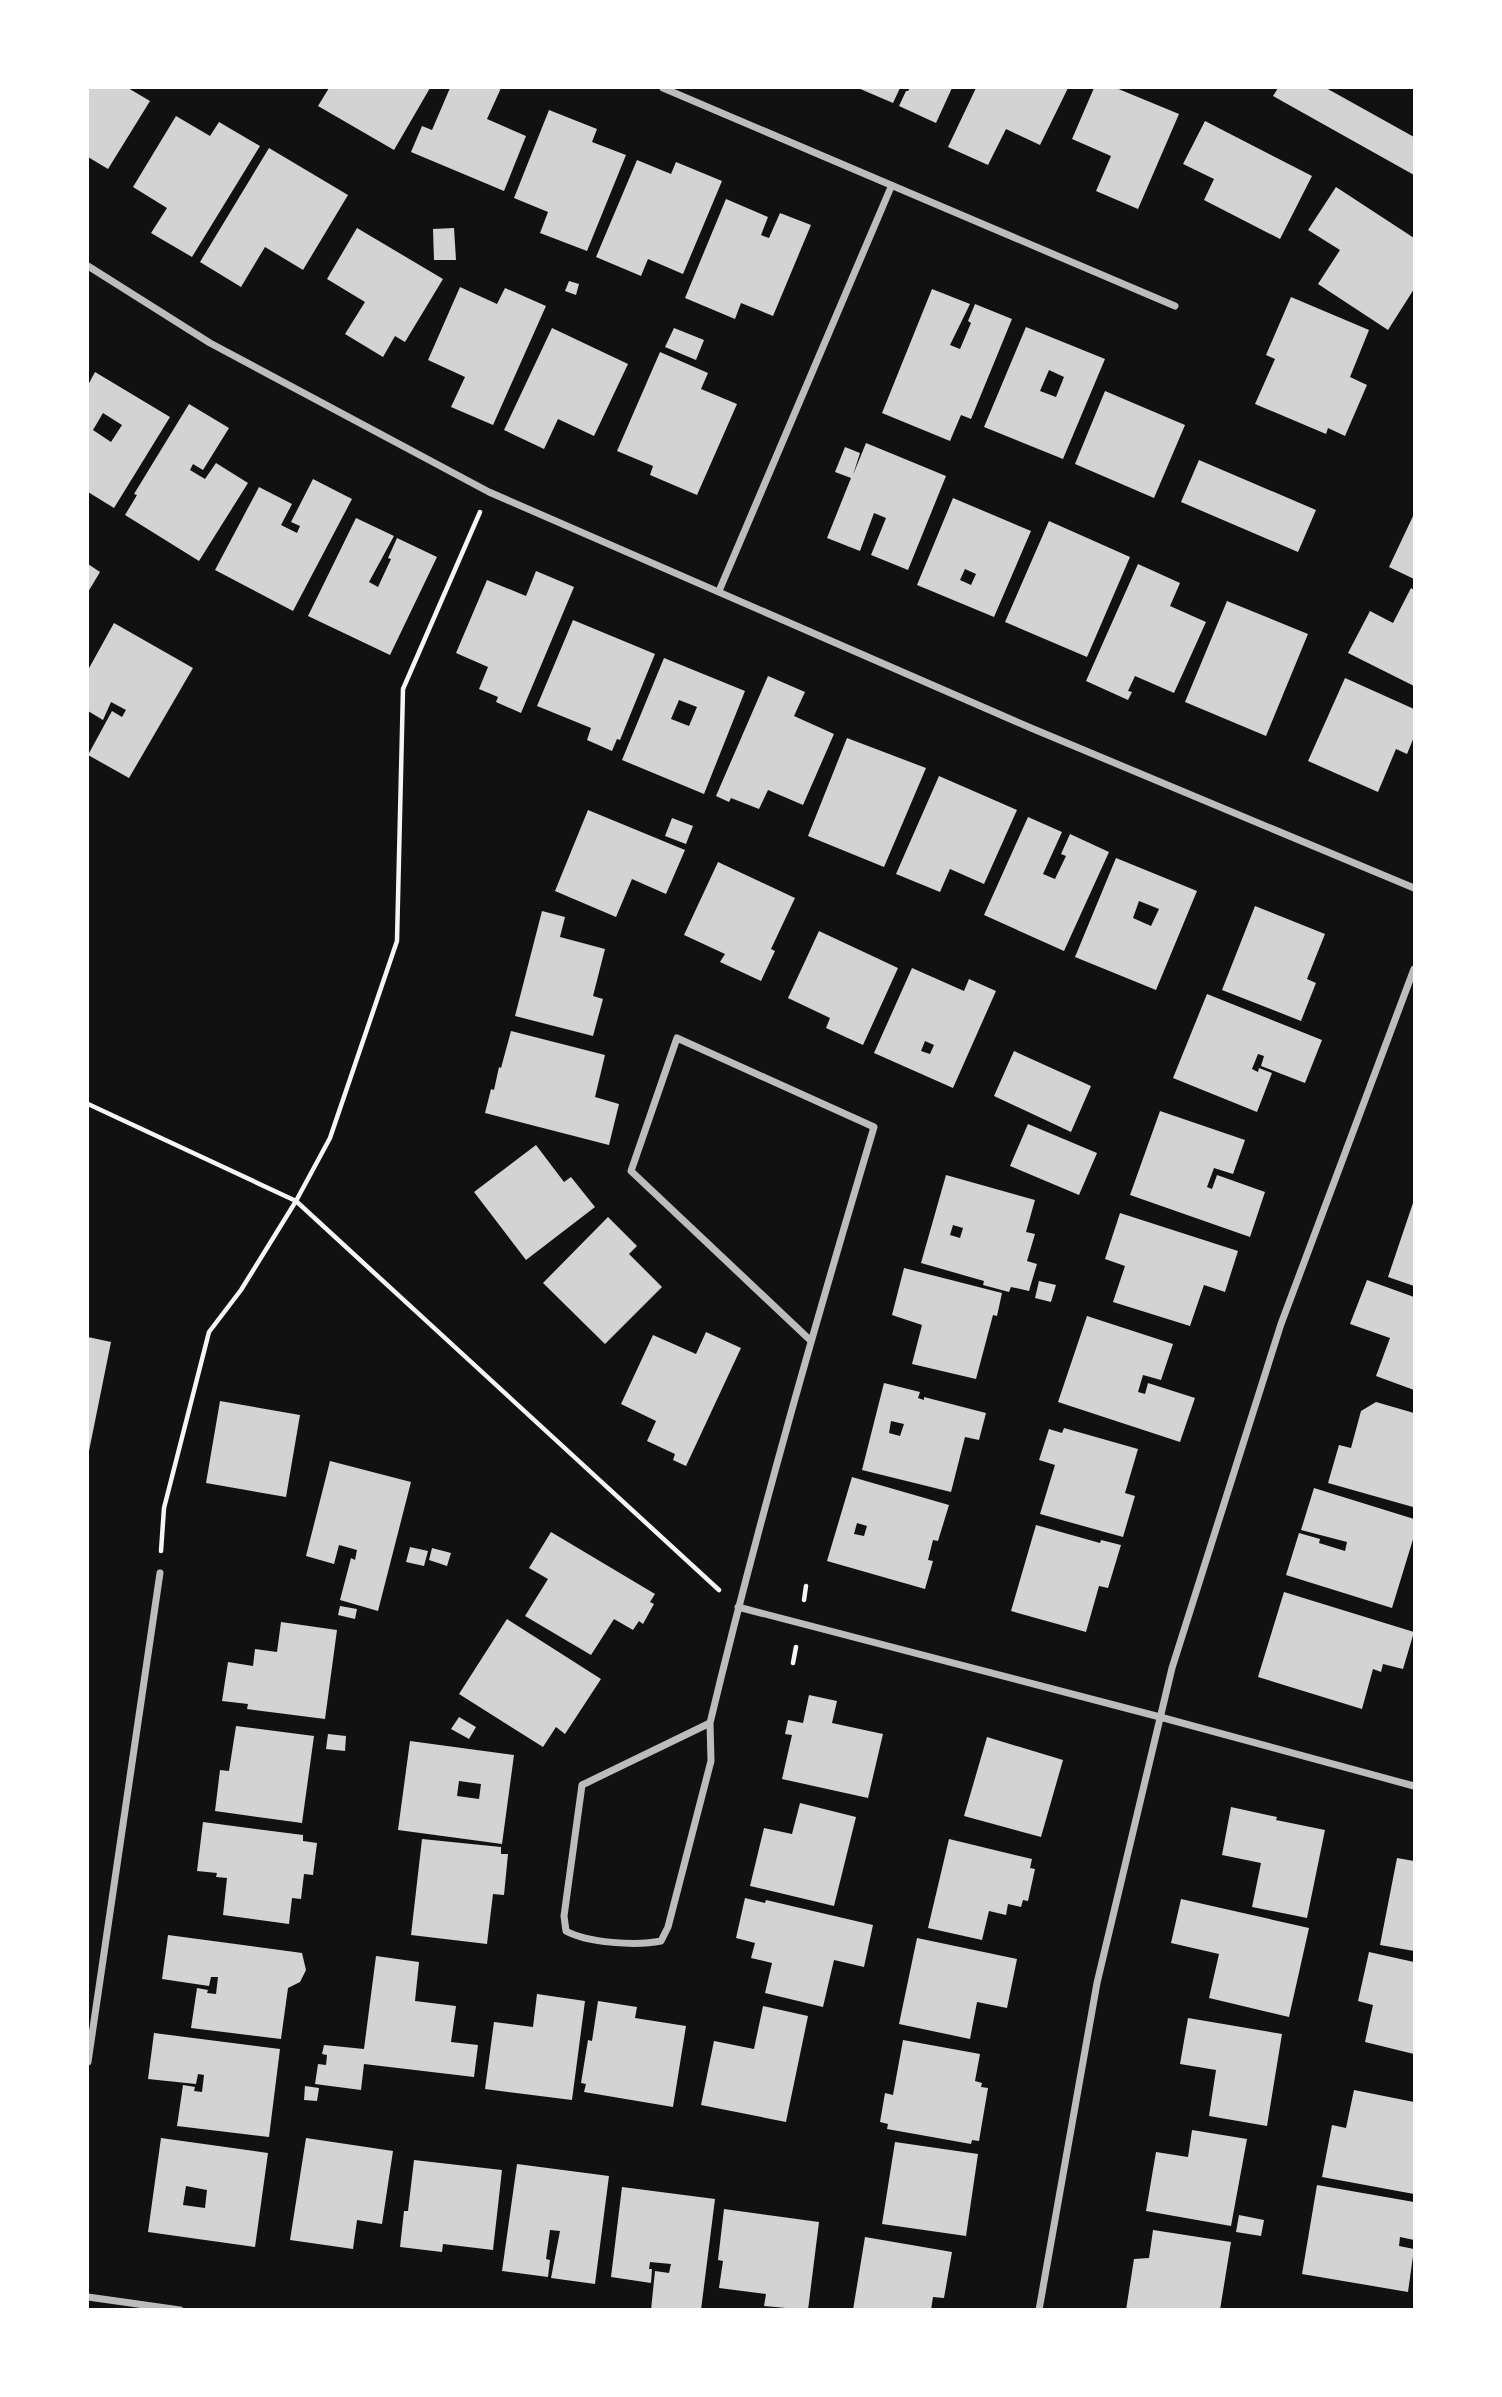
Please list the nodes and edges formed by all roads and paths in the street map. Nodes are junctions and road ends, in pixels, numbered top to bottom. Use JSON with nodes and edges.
{"nodes":[{"id":1,"x":663,"y":88,"type":"edge"},
{"id":2,"x":891,"y":187,"type":"junction"},
{"id":3,"x":88,"y":266,"type":"edge"},
{"id":4,"x":1175,"y":306,"type":"dead end"},
{"id":5,"x":489,"y":492,"type":"junction"},
{"id":6,"x":719,"y":590,"type":"junction"},
{"id":7,"x":1415,"y":888,"type":"edge"},
{"id":8,"x":1415,"y":969,"type":"edge"},
{"id":9,"x":88,"y":1104,"type":"edge"},
{"id":10,"x":296,"y":1201,"type":"junction"},
{"id":11,"x":810,"y":1340,"type":"junction"},
{"id":12,"x":160,"y":1573,"type":"joint"},
{"id":13,"x":738,"y":1607,"type":"junction"},
{"id":14,"x":1160,"y":1717,"type":"junction"},
{"id":15,"x":710,"y":1723,"type":"junction"},
{"id":16,"x":1415,"y":1787,"type":"edge"},
{"id":17,"x":88,"y":2062,"type":"edge"},
{"id":18,"x":88,"y":2297,"type":"edge"},
{"id":19,"x":180,"y":2309,"type":"edge"},
{"id":20,"x":1039,"y":2309,"type":"edge"}],
"edges":[{"from":1,"to":2,"type":"street"},
{"from":2,"to":4,"type":"street"},
{"from":2,"to":6,"type":"street"},
{"from":3,"to":5,"type":"street"},
{"from":5,"to":6,"type":"street"},
{"from":5,"to":10,"type":"path"},
{"from":6,"to":7,"type":"street"},
{"from":8,"to":14,"type":"street"},
{"from":9,"to":10,"type":"path"},
{"from":10,"to":12,"type":"path"},
{"from":10,"to":13,"type":"path"},
{"from":11,"to":11,"type":"street"},
{"from":11,"to":13,"type":"street"},
{"from":12,"to":17,"type":"street"},
{"from":13,"to":14,"type":"street"},
{"from":13,"to":15,"type":"street"},
{"from":14,"to":16,"type":"street"},
{"from":14,"to":20,"type":"street"},
{"from":15,"to":15,"type":"street"},
{"from":18,"to":19,"type":"street"}]}
